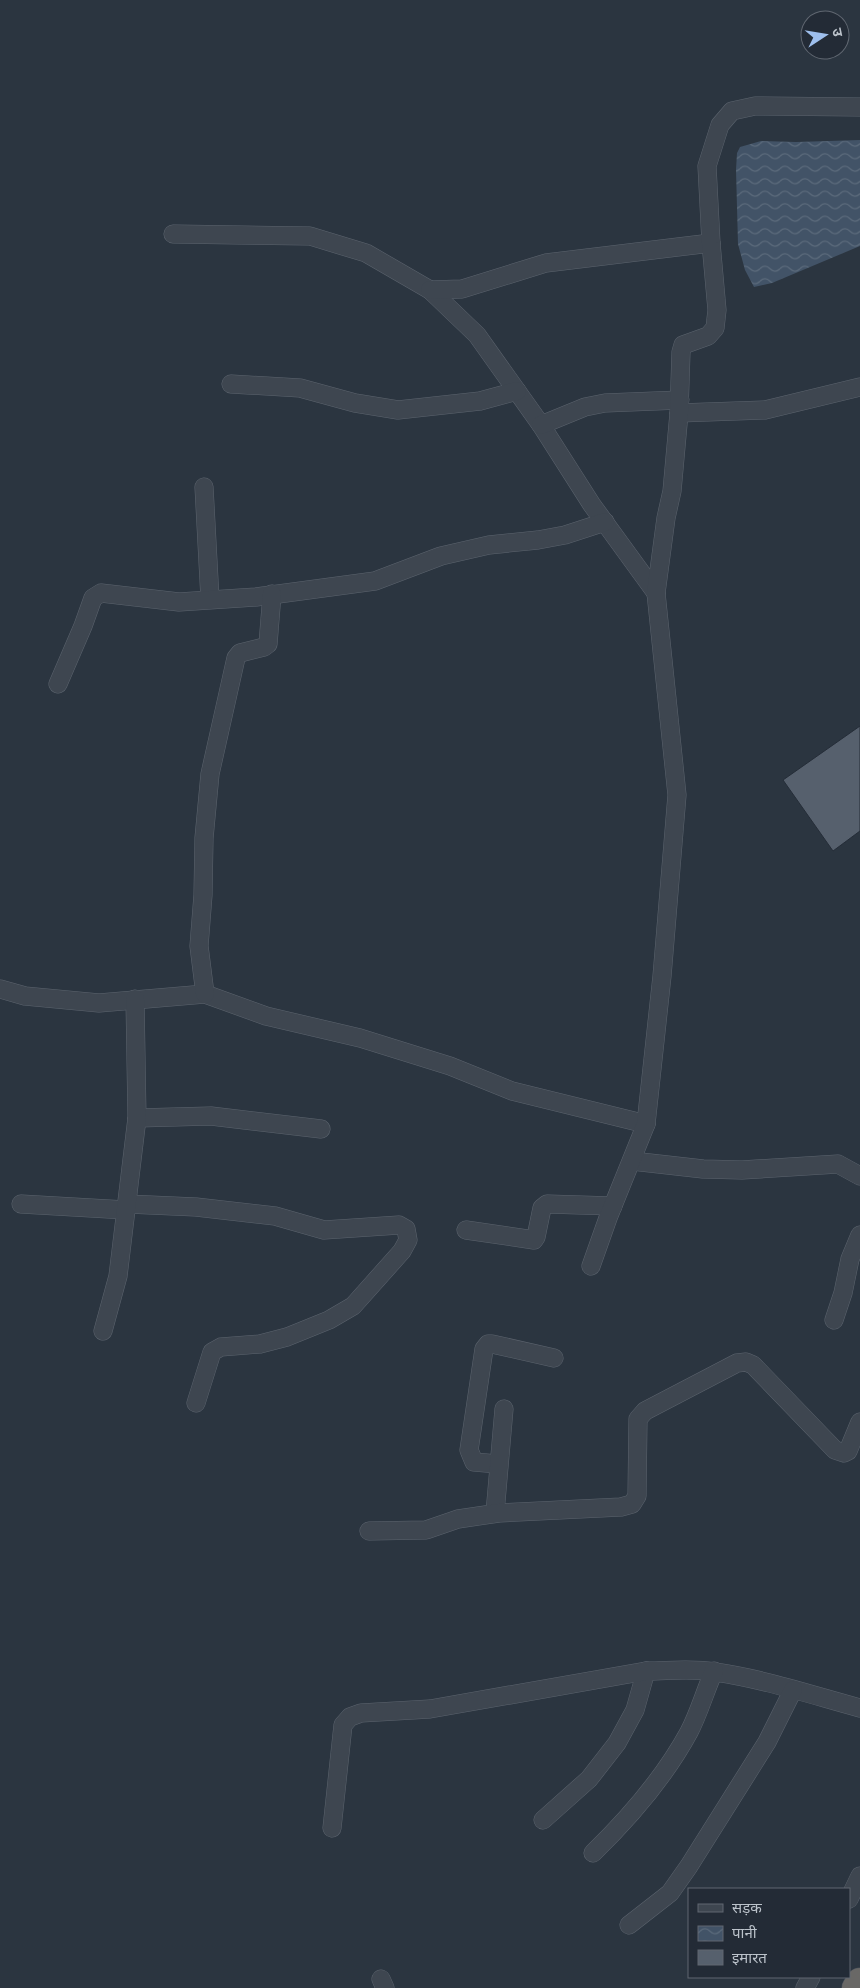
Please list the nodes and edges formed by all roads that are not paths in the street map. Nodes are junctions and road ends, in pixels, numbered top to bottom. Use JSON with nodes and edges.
{"nodes":[{"id":1,"x":860,"y":107,"type":"edge"},
{"id":2,"x":173,"y":234,"type":"dead end"},
{"id":3,"x":711,"y":243,"type":"junction"},
{"id":4,"x":430,"y":290,"type":"junction"},
{"id":5,"x":231,"y":384,"type":"dead end"},
{"id":6,"x":860,"y":387,"type":"edge"},
{"id":7,"x":517,"y":391,"type":"junction"},
{"id":8,"x":680,"y":407,"type":"junction"},
{"id":9,"x":541,"y":425,"type":"junction"},
{"id":10,"x":204,"y":487,"type":"dead end"},
{"id":11,"x":605,"y":522,"type":"junction"},
{"id":12,"x":656,"y":593,"type":"junction"},
{"id":13,"x":272,"y":594,"type":"junction"},
{"id":14,"x":210,"y":599,"type":"junction"},
{"id":15,"x":58,"y":684,"type":"dead end"},
{"id":16,"x":0,"y":989,"type":"edge"},
{"id":17,"x":205,"y":994,"type":"junction"},
{"id":18,"x":135,"y":999,"type":"junction"},
{"id":19,"x":137,"y":1118,"type":"junction"},
{"id":20,"x":646,"y":1124,"type":"junction"},
{"id":21,"x":321,"y":1129,"type":"dead end"},
{"id":22,"x":632,"y":1161,"type":"junction"},
{"id":23,"x":860,"y":1176,"type":"edge"},
{"id":24,"x":20,"y":1204,"type":"dead end"},
{"id":25,"x":613,"y":1206,"type":"junction"},
{"id":26,"x":127,"y":1207,"type":"junction"},
{"id":27,"x":466,"y":1230,"type":"dead end"},
{"id":28,"x":860,"y":1235,"type":"edge"},
{"id":29,"x":591,"y":1266,"type":"dead end"},
{"id":30,"x":834,"y":1320,"type":"dead end"},
{"id":31,"x":103,"y":1331,"type":"dead end"},
{"id":32,"x":554,"y":1358,"type":"dead end"},
{"id":33,"x":196,"y":1403,"type":"dead end"},
{"id":34,"x":504,"y":1409,"type":"dead end"},
{"id":35,"x":860,"y":1422,"type":"edge"},
{"id":36,"x":498,"y":1464,"type":"junction"},
{"id":37,"x":495,"y":1513,"type":"junction"},
{"id":38,"x":369,"y":1531,"type":"dead end"},
{"id":39,"x":646,"y":1671,"type":"junction"},
{"id":40,"x":714,"y":1671,"type":"junction"},
{"id":41,"x":793,"y":1690,"type":"junction"},
{"id":42,"x":860,"y":1708,"type":"edge"},
{"id":43,"x":543,"y":1820,"type":"dead end"},
{"id":44,"x":332,"y":1828,"type":"dead end"},
{"id":45,"x":593,"y":1853,"type":"dead end"},
{"id":46,"x":860,"y":1876,"type":"edge"},
{"id":47,"x":850,"y":1897,"type":"edge"},
{"id":48,"x":629,"y":1925,"type":"dead end"},
{"id":49,"x":860,"y":1982,"type":"edge"},
{"id":50,"x":856,"y":1988,"type":"edge"}],
"edges":[{"from":1,"to":3,"type":"street"},
{"from":2,"to":4,"type":"street"},
{"from":3,"to":4,"type":"street"},
{"from":3,"to":8,"type":"street"},
{"from":4,"to":7,"type":"street"},
{"from":5,"to":7,"type":"street"},
{"from":6,"to":8,"type":"street"},
{"from":7,"to":9,"type":"street"},
{"from":8,"to":9,"type":"street"},
{"from":8,"to":12,"type":"street"},
{"from":9,"to":11,"type":"street"},
{"from":10,"to":14,"type":"street"},
{"from":11,"to":12,"type":"street"},
{"from":11,"to":13,"type":"street"},
{"from":12,"to":20,"type":"street"},
{"from":13,"to":14,"type":"street"},
{"from":13,"to":17,"type":"street"},
{"from":14,"to":15,"type":"street"},
{"from":16,"to":18,"type":"street"},
{"from":17,"to":18,"type":"street"},
{"from":17,"to":20,"type":"street"},
{"from":18,"to":19,"type":"street"},
{"from":19,"to":21,"type":"street"},
{"from":19,"to":26,"type":"street"},
{"from":20,"to":22,"type":"street"},
{"from":22,"to":23,"type":"street"},
{"from":22,"to":25,"type":"street"},
{"from":24,"to":26,"type":"street"},
{"from":25,"to":27,"type":"street"},
{"from":25,"to":29,"type":"street"},
{"from":26,"to":31,"type":"street"},
{"from":26,"to":33,"type":"street"},
{"from":28,"to":30,"type":"street"},
{"from":32,"to":36,"type":"street"},
{"from":34,"to":36,"type":"street"},
{"from":35,"to":37,"type":"street"},
{"from":36,"to":37,"type":"street"},
{"from":37,"to":38,"type":"street"},
{"from":39,"to":40,"type":"street"},
{"from":39,"to":43,"type":"street"},
{"from":39,"to":44,"type":"street"},
{"from":40,"to":41,"type":"street"},
{"from":40,"to":45,"type":"street"},
{"from":41,"to":42,"type":"street"},
{"from":41,"to":48,"type":"street"},
{"from":46,"to":47,"type":"street"},
{"from":49,"to":50,"type":"highway"}]}
